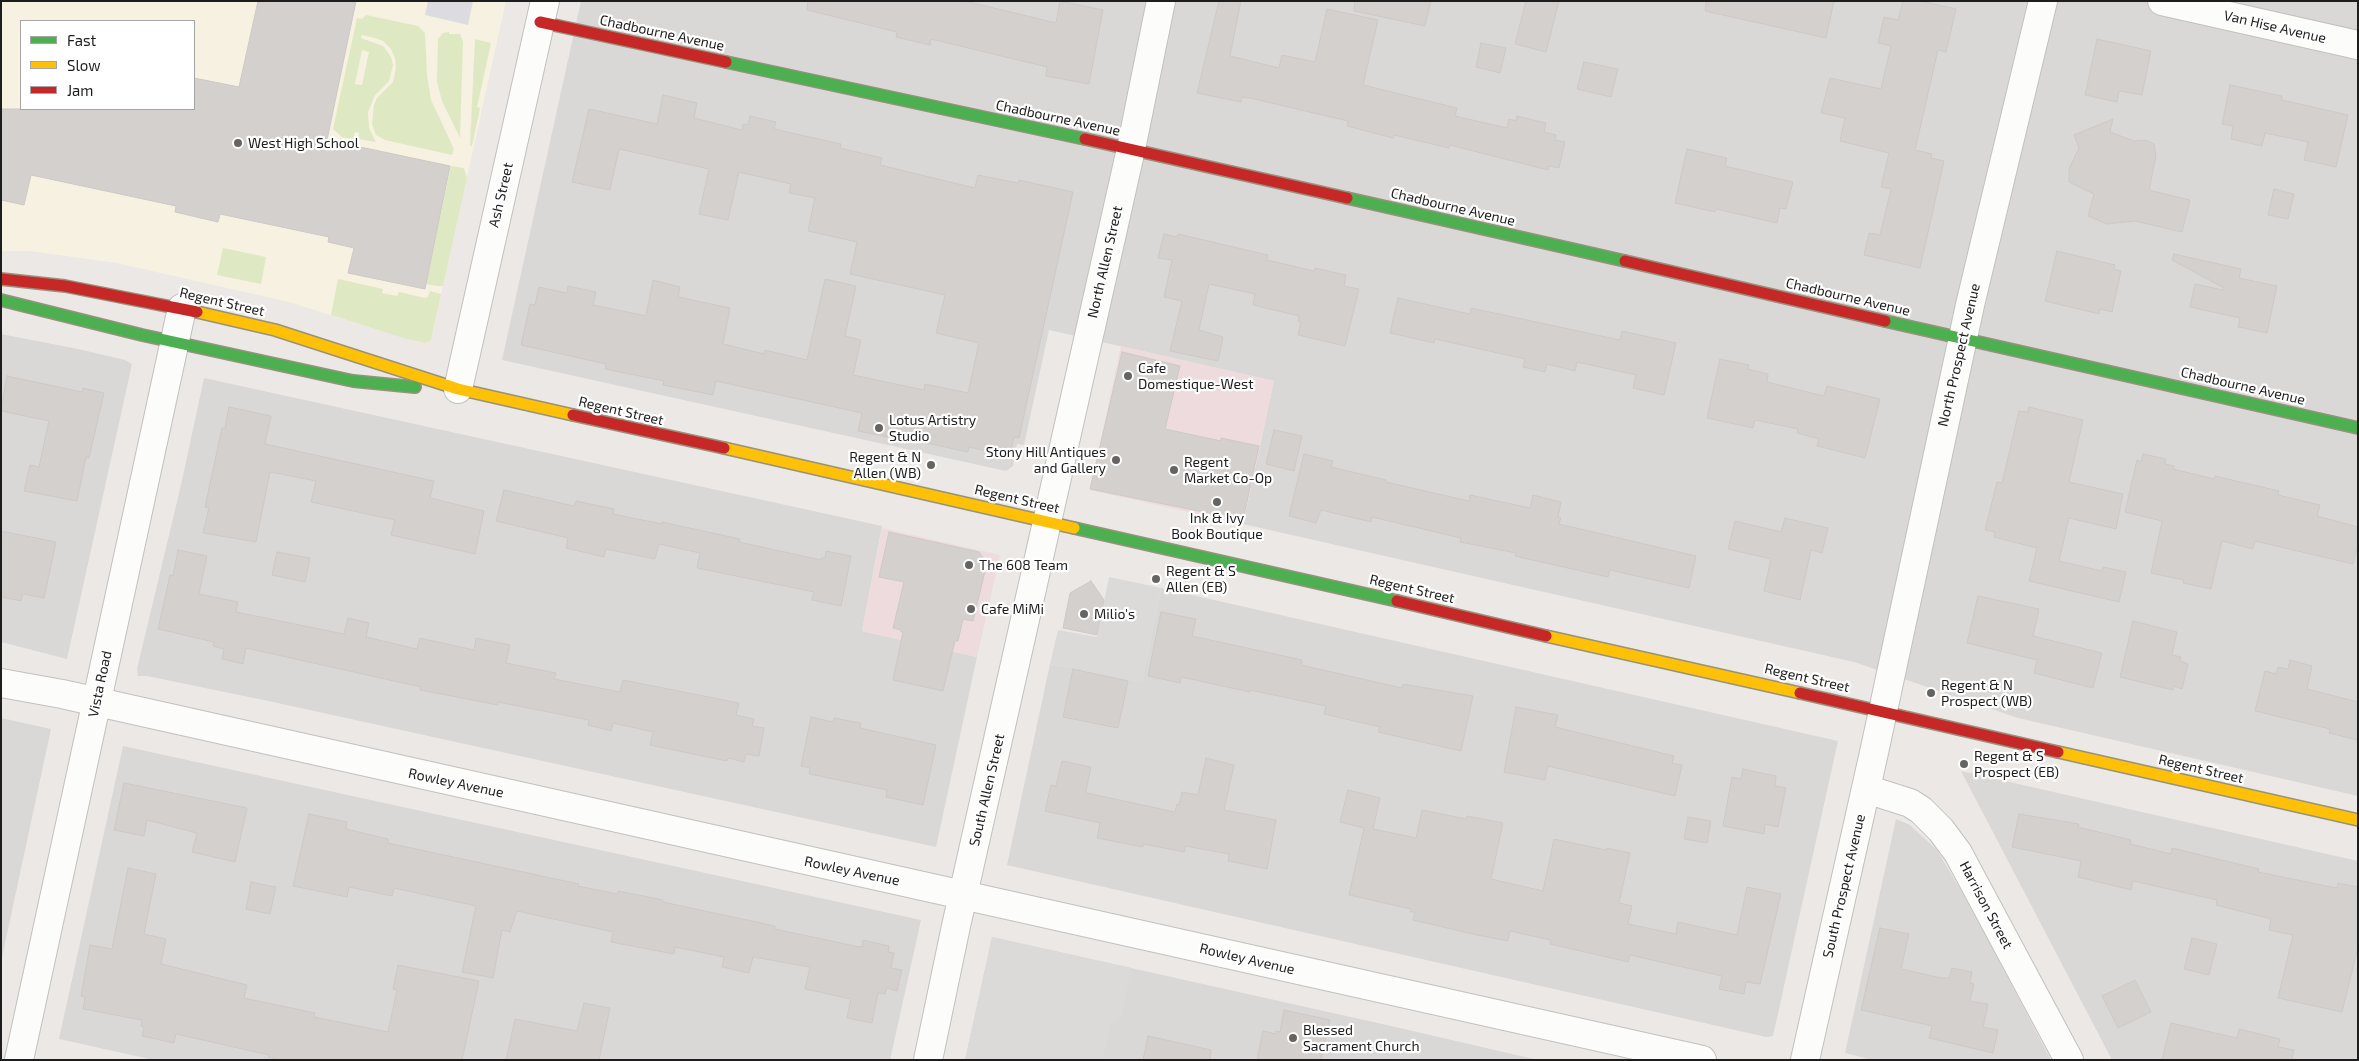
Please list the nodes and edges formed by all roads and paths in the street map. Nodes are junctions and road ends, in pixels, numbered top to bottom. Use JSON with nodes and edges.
{"nodes":[{"id":1,"x":1161,"y":1,"type":"edge"},
{"id":2,"x":2043,"y":1,"type":"edge"},
{"id":3,"x":2162,"y":1,"type":"edge"},
{"id":4,"x":542,"y":12,"type":"edge"},
{"id":5,"x":2358,"y":45,"type":"edge"},
{"id":6,"x":1131,"y":149,"type":"junction"},
{"id":7,"x":1,"y":279,"type":"edge"},
{"id":8,"x":1,"y":300,"type":"edge"},
{"id":9,"x":182,"y":308,"type":"junction"},
{"id":10,"x":1962,"y":339,"type":"junction"},
{"id":11,"x":175,"y":342,"type":"junction"},
{"id":12,"x":458,"y":389,"type":"junction"},
{"id":13,"x":2358,"y":428,"type":"edge"},
{"id":14,"x":1048,"y":522,"type":"junction"},
{"id":15,"x":1,"y":683,"type":"edge"},
{"id":16,"x":96,"y":702,"type":"junction"},
{"id":17,"x":1883,"y":711,"type":"junction"},
{"id":18,"x":1866,"y":789,"type":"junction"},
{"id":19,"x":2358,"y":820,"type":"edge"},
{"id":20,"x":963,"y":896,"type":"junction"},
{"id":21,"x":19,"y":1060,"type":"edge"},
{"id":22,"x":928,"y":1060,"type":"edge"},
{"id":23,"x":1702,"y":1060,"type":"edge"},
{"id":24,"x":1805,"y":1060,"type":"edge"},
{"id":25,"x":2070,"y":1060,"type":"edge"}],
"edges":[{"from":1,"to":6,"type":"street","name":"North Allen Street"},
{"from":2,"to":10,"type":"street","name":"North Prospect Avenue"},
{"from":3,"to":5,"type":"street","name":"Van Hise Avenue"},
{"from":4,"to":6,"type":"main road","name":"Chadbourne Avenue"},
{"from":4,"to":12,"type":"street","name":"Ash Street"},
{"from":6,"to":10,"type":"main road","name":"Chadbourne Avenue"},
{"from":6,"to":14,"type":"street","name":"North Allen Street"},
{"from":7,"to":9,"type":"main road","name":"Regent Street"},
{"from":8,"to":11,"type":"main road","name":"Regent Street"},
{"from":9,"to":11,"type":"street","name":"Vista Road"},
{"from":9,"to":12,"type":"main road","name":"Regent Street"},
{"from":10,"to":13,"type":"main road","name":"Chadbourne Avenue"},
{"from":10,"to":17,"type":"street","name":"North Prospect Avenue"},
{"from":11,"to":12,"type":"main road","name":"Regent Street"},
{"from":11,"to":16,"type":"street","name":"Vista Road"},
{"from":12,"to":14,"type":"main road","name":"Regent Street"},
{"from":14,"to":17,"type":"main road","name":"Regent Street"},
{"from":14,"to":20,"type":"street","name":"South Allen Street"},
{"from":15,"to":16,"type":"street","name":"Rowley Avenue"},
{"from":16,"to":20,"type":"street","name":"Rowley Avenue"},
{"from":16,"to":21,"type":"street","name":"Vista Road"},
{"from":17,"to":18,"type":"street","name":"South Prospect Avenue"},
{"from":17,"to":19,"type":"main road","name":"Regent Street"},
{"from":18,"to":24,"type":"street","name":"South Prospect Avenue"},
{"from":18,"to":25,"type":"street","name":"Harrison Street"},
{"from":20,"to":22,"type":"street","name":"South Allen Street"},
{"from":20,"to":23,"type":"street","name":"Rowley Avenue"}]}
